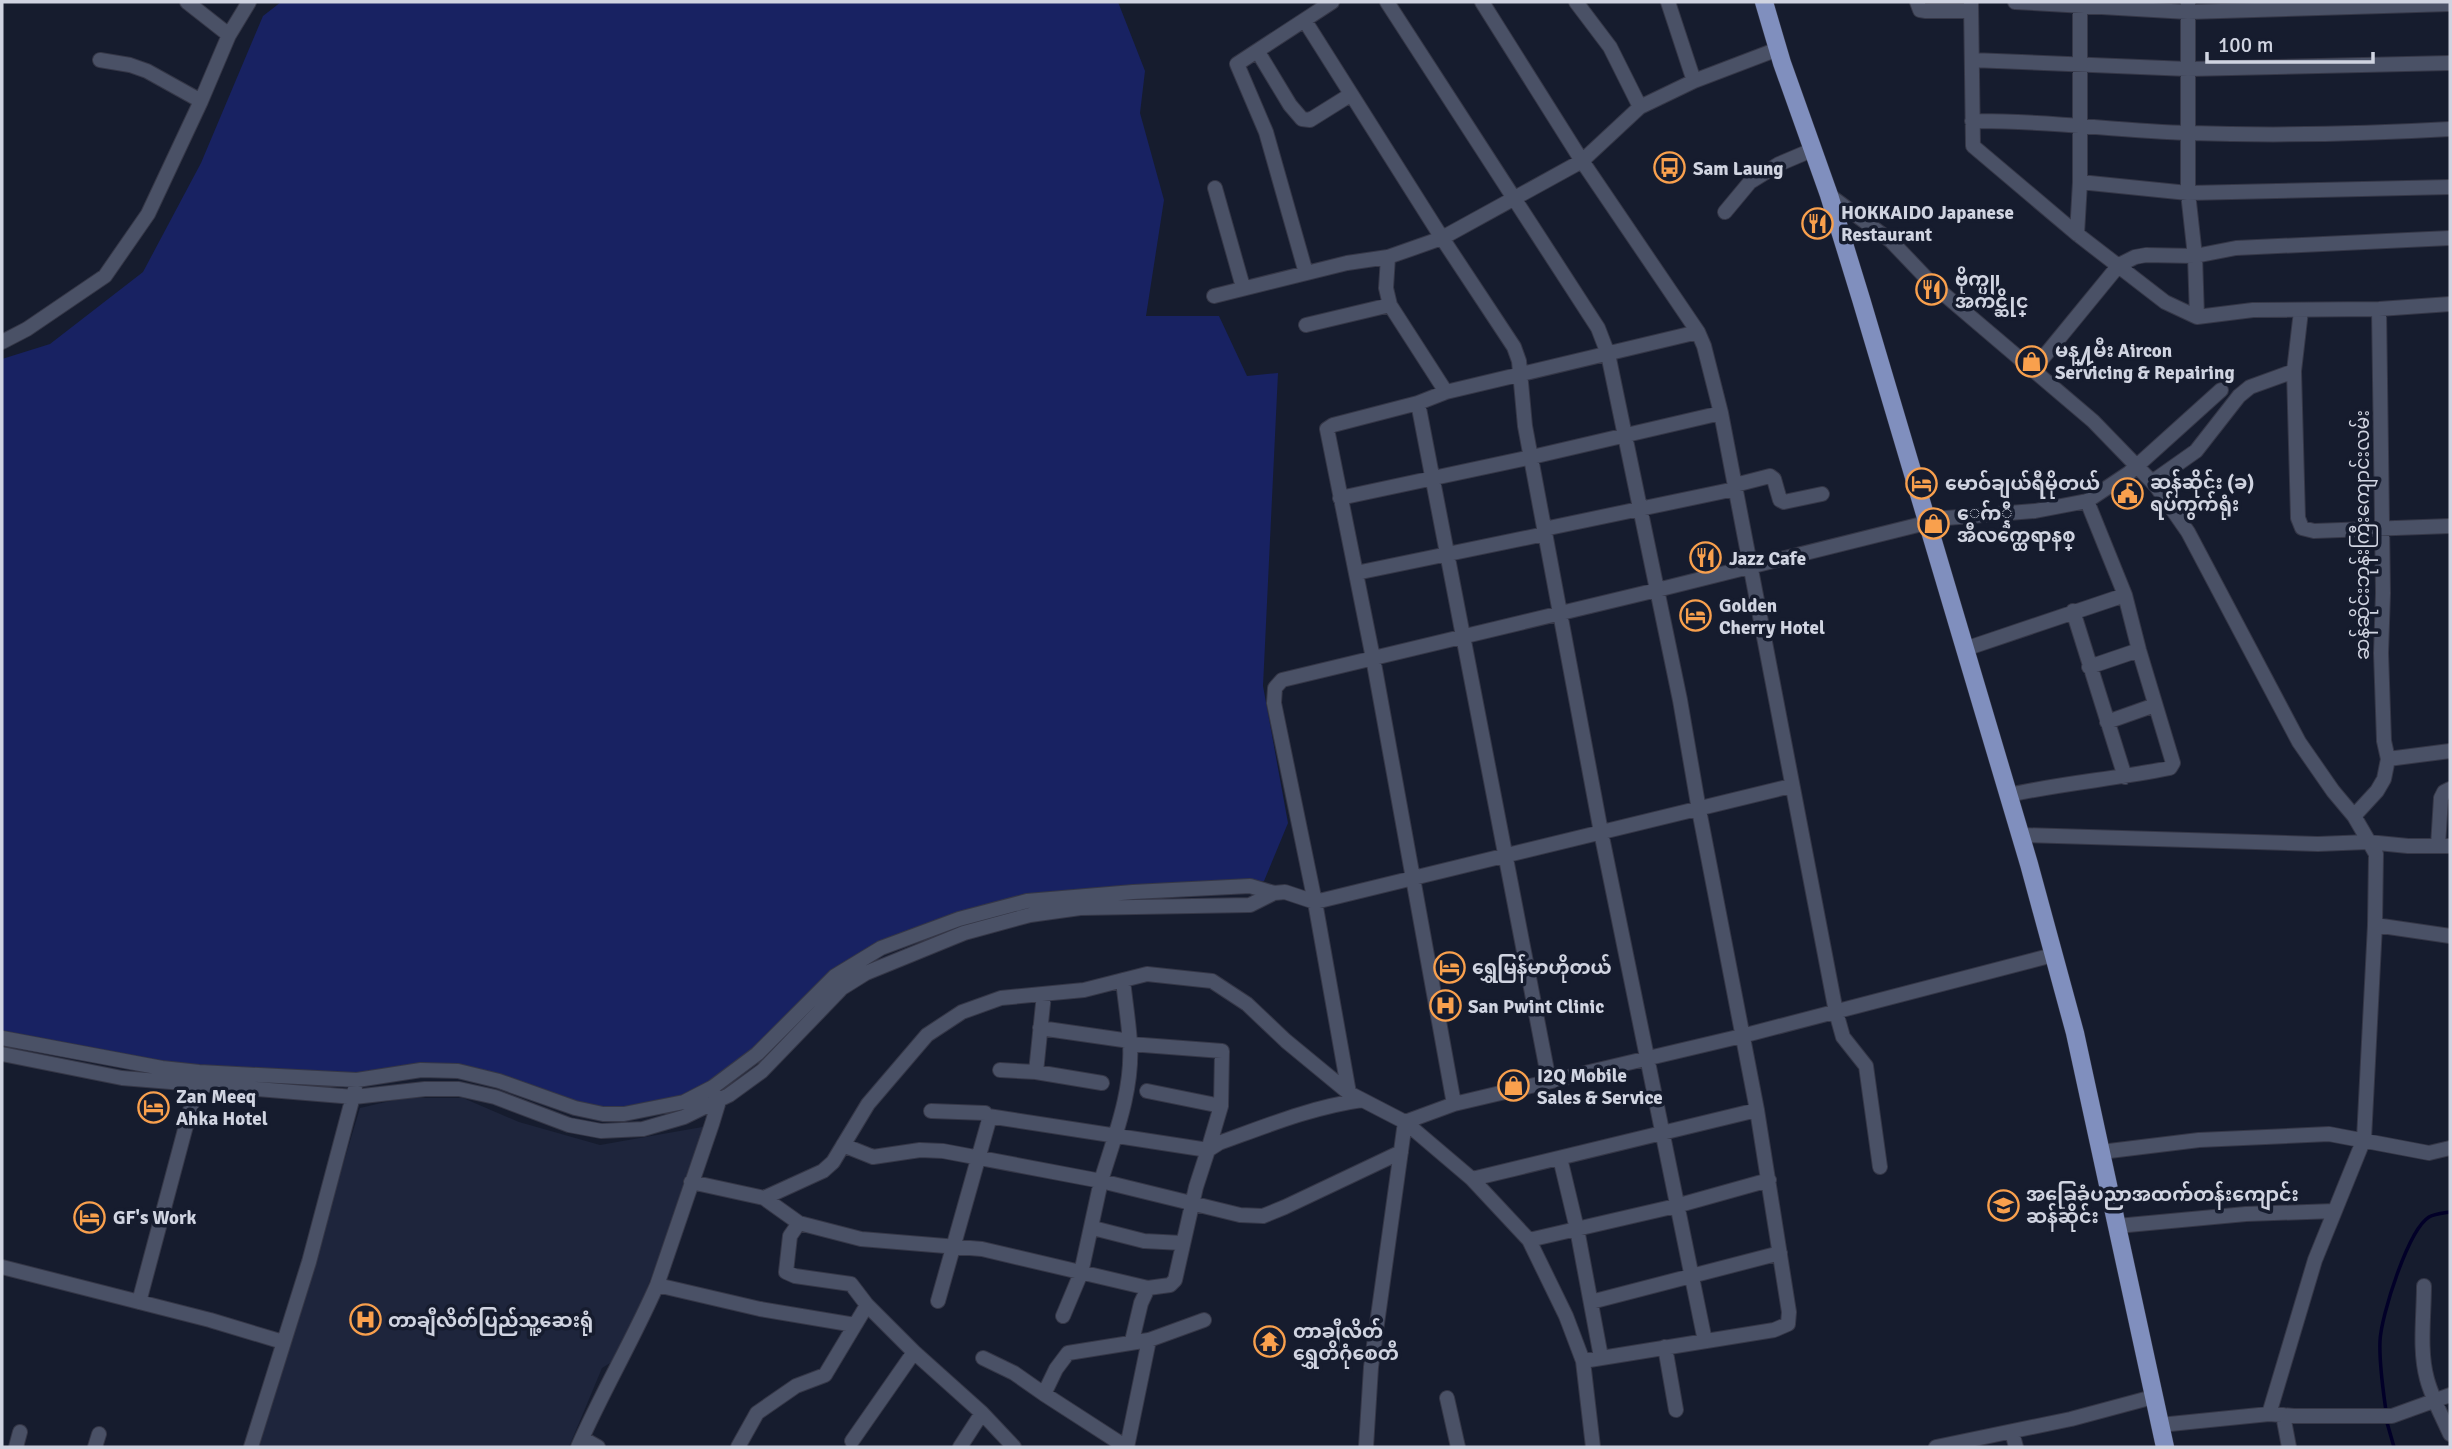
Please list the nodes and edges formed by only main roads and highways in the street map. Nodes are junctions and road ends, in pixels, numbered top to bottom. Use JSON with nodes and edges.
{"nodes":[{"id":1,"x":1764,"y":2,"type":"edge"},
{"id":2,"x":2165,"y":1447,"type":"edge"}],
"edges":[{"from":1,"to":2,"type":"main road"}]}
